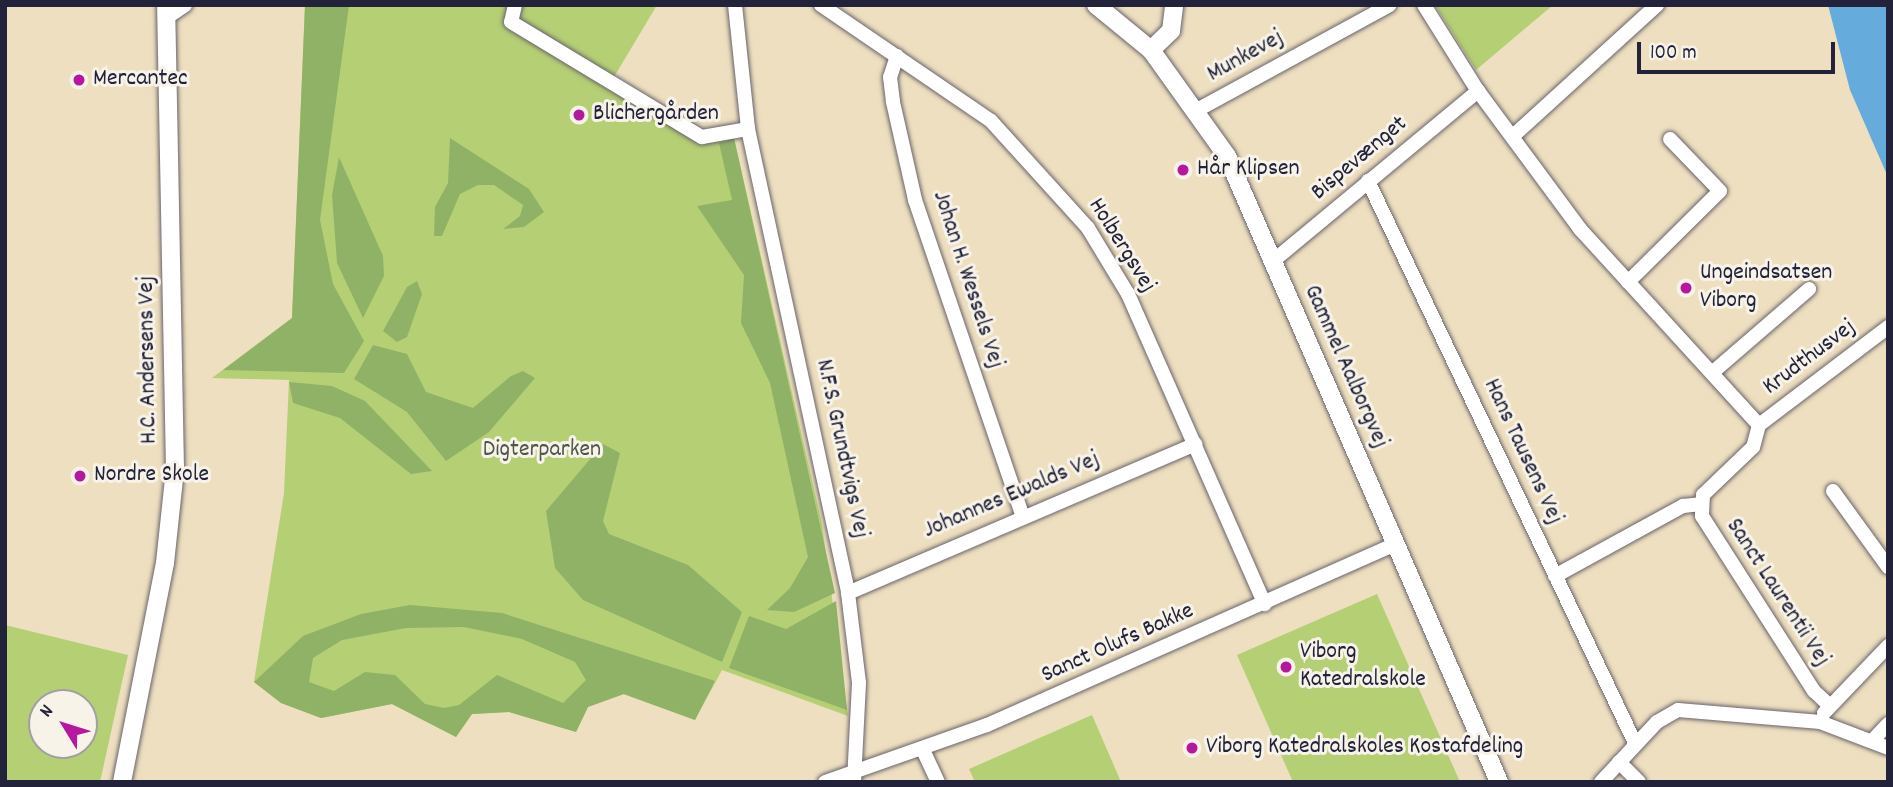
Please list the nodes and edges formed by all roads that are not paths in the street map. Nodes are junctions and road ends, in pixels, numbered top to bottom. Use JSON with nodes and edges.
{"nodes":[{"id":1,"x":185,"y":5,"type":"edge"},
{"id":2,"x":515,"y":5,"type":"edge"},
{"id":3,"x":734,"y":5,"type":"edge"},
{"id":4,"x":821,"y":5,"type":"edge"},
{"id":5,"x":1096,"y":5,"type":"edge"},
{"id":6,"x":1174,"y":5,"type":"edge"},
{"id":7,"x":1390,"y":5,"type":"edge"},
{"id":8,"x":1424,"y":5,"type":"edge"},
{"id":9,"x":1657,"y":5,"type":"edge"},
{"id":10,"x":166,"y":11,"type":"edge"},
{"id":11,"x":1152,"y":50,"type":"junction"},
{"id":12,"x":897,"y":56,"type":"junction"},
{"id":13,"x":1478,"y":91,"type":"junction"},
{"id":14,"x":1199,"y":109,"type":"junction"},
{"id":15,"x":748,"y":129,"type":"junction"},
{"id":16,"x":1513,"y":136,"type":"junction"},
{"id":17,"x":1670,"y":139,"type":"dead end"},
{"id":18,"x":1368,"y":181,"type":"junction"},
{"id":19,"x":1272,"y":262,"type":"junction"},
{"id":20,"x":1628,"y":282,"type":"junction"},
{"id":21,"x":1809,"y":289,"type":"dead end"},
{"id":22,"x":1888,"y":327,"type":"edge"},
{"id":23,"x":1713,"y":372,"type":"junction"},
{"id":24,"x":1759,"y":425,"type":"junction"},
{"id":25,"x":1195,"y":444,"type":"junction"},
{"id":26,"x":1833,"y":491,"type":"dead end"},
{"id":27,"x":1701,"y":504,"type":"junction"},
{"id":28,"x":1022,"y":515,"type":"junction"},
{"id":29,"x":1396,"y":544,"type":"junction"},
{"id":30,"x":1888,"y":567,"type":"edge"},
{"id":31,"x":1555,"y":576,"type":"junction"},
{"id":32,"x":848,"y":593,"type":"junction"},
{"id":33,"x":1265,"y":604,"type":"junction"},
{"id":34,"x":1888,"y":646,"type":"edge"},
{"id":35,"x":1829,"y":705,"type":"junction"},
{"id":36,"x":1820,"y":722,"type":"junction"},
{"id":37,"x":1888,"y":724,"type":"edge"},
{"id":38,"x":1873,"y":740,"type":"junction"},
{"id":39,"x":1634,"y":743,"type":"junction"},
{"id":40,"x":1888,"y":748,"type":"edge"},
{"id":41,"x":923,"y":750,"type":"junction"},
{"id":42,"x":1619,"y":762,"type":"junction"},
{"id":43,"x":854,"y":779,"type":"edge"},
{"id":44,"x":122,"y":782,"type":"edge"},
{"id":45,"x":825,"y":782,"type":"edge"},
{"id":46,"x":938,"y":782,"type":"edge"},
{"id":47,"x":1499,"y":782,"type":"edge"},
{"id":48,"x":1601,"y":782,"type":"edge"},
{"id":49,"x":1639,"y":782,"type":"edge"}],
"edges":[{"from":1,"to":10,"type":"street","name":"H.C. Andersens Vej"},
{"from":2,"to":15,"type":"street"},
{"from":3,"to":15,"type":"street","name":"N.F.S. Grundtvigs Vej"},
{"from":4,"to":12,"type":"street","name":"Holbergsvej"},
{"from":5,"to":11,"type":"street","name":"Gammel Aalborgvej"},
{"from":6,"to":11,"type":"street"},
{"from":7,"to":14,"type":"street","name":"Munkevej"},
{"from":8,"to":13,"type":"street"},
{"from":9,"to":16,"type":"street"},
{"from":10,"to":44,"type":"street","name":"H.C. Andersens Vej"},
{"from":11,"to":14,"type":"street","name":"Gammel Aalborgvej"},
{"from":12,"to":25,"type":"street","name":"Holbergsvej"},
{"from":12,"to":28,"type":"street","name":"Johan H. Wessels Vej"},
{"from":13,"to":16,"type":"street"},
{"from":13,"to":18,"type":"street","name":"Bispevænget"},
{"from":14,"to":19,"type":"street","name":"Gammel Aalborgvej"},
{"from":15,"to":32,"type":"street","name":"N.F.S. Grundtvigs Vej"},
{"from":16,"to":20,"type":"street"},
{"from":17,"to":20,"type":"street"},
{"from":18,"to":19,"type":"street","name":"Bispevænget"},
{"from":18,"to":31,"type":"street","name":"Hans Tausens Vej"},
{"from":19,"to":29,"type":"street","name":"Gammel Aalborgvej"},
{"from":20,"to":23,"type":"street"},
{"from":21,"to":23,"type":"street"},
{"from":22,"to":24,"type":"street","name":"Krudthusvej"},
{"from":23,"to":24,"type":"street"},
{"from":24,"to":27,"type":"street","name":"Sanct Laurentii Vej"},
{"from":25,"to":28,"type":"street","name":"Johannes Ewalds Vej"},
{"from":25,"to":33,"type":"street","name":"Holbergsvej"},
{"from":26,"to":30,"type":"street"},
{"from":27,"to":31,"type":"street"},
{"from":27,"to":35,"type":"street","name":"Sanct Laurentii Vej"},
{"from":28,"to":32,"type":"street","name":"Johannes Ewalds Vej"},
{"from":29,"to":33,"type":"street","name":"Sanct Olufs Bakke"},
{"from":29,"to":47,"type":"street","name":"Gammel Aalborgvej"},
{"from":31,"to":39,"type":"street","name":"Hans Tausens Vej"},
{"from":32,"to":43,"type":"street","name":"N.F.S. Grundtvigs Vej"},
{"from":33,"to":41,"type":"street","name":"Sanct Olufs Bakke"},
{"from":34,"to":35,"type":"street"},
{"from":35,"to":36,"type":"street"},
{"from":36,"to":38,"type":"street"},
{"from":36,"to":39,"type":"street"},
{"from":37,"to":38,"type":"street"},
{"from":38,"to":40,"type":"street"},
{"from":39,"to":42,"type":"street"},
{"from":41,"to":43,"type":"street","name":"Sanct Olufs Bakke"},
{"from":41,"to":46,"type":"street"},
{"from":42,"to":48,"type":"street"},
{"from":42,"to":49,"type":"street"},
{"from":43,"to":45,"type":"street","name":"Sanct Olufs Bakke"}]}
